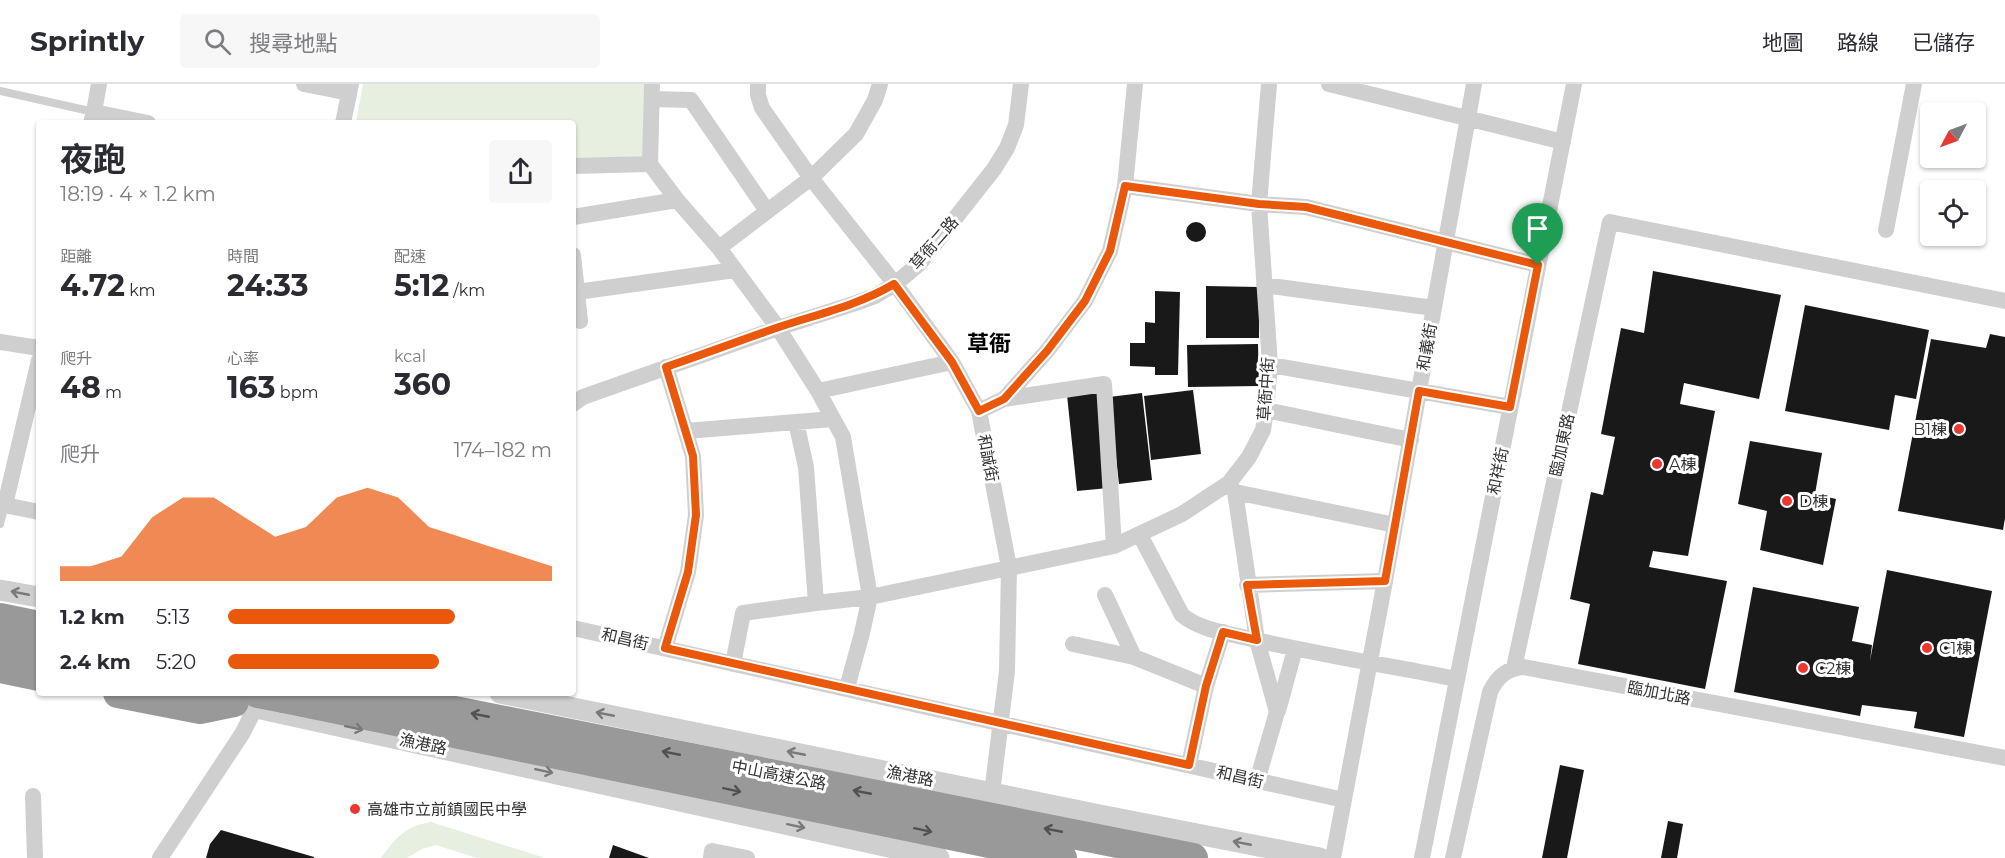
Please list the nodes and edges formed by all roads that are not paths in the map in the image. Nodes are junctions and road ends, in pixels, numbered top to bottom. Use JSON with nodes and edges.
{"nodes":[{"id":1,"x":99,"y":84,"type":"edge"},
{"id":2,"x":304,"y":84,"type":"edge"},
{"id":3,"x":758,"y":84,"type":"edge"},
{"id":4,"x":880,"y":84,"type":"edge"},
{"id":5,"x":1021,"y":84,"type":"edge"},
{"id":6,"x":1135,"y":84,"type":"edge"},
{"id":7,"x":1269,"y":84,"type":"edge"},
{"id":8,"x":1329,"y":84,"type":"edge"},
{"id":9,"x":1474,"y":84,"type":"edge"},
{"id":10,"x":1574,"y":84,"type":"edge"},
{"id":11,"x":1914,"y":84,"type":"edge"},
{"id":12,"x":350,"y":89,"type":"edge"},
{"id":13,"x":0,"y":91,"type":"edge"},
{"id":14,"x":652,"y":92,"type":"edge"},
{"id":15,"x":93,"y":117,"type":"edge"},
{"id":16,"x":1468,"y":118,"type":"junction"},
{"id":17,"x":120,"y":120,"type":"edge"},
{"id":18,"x":344,"y":120,"type":"edge"},
{"id":19,"x":1563,"y":142,"type":"junction"},
{"id":20,"x":650,"y":164,"type":"junction"},
{"id":21,"x":576,"y":166,"type":"edge"},
{"id":22,"x":811,"y":178,"type":"junction"},
{"id":23,"x":1125,"y":186,"type":"junction"},
{"id":24,"x":677,"y":200,"type":"junction"},
{"id":25,"x":1259,"y":204,"type":"junction"},
{"id":26,"x":767,"y":211,"type":"junction"},
{"id":27,"x":576,"y":217,"type":"edge"},
{"id":28,"x":1886,"y":230,"type":"dead end"},
{"id":29,"x":1446,"y":242,"type":"junction"},
{"id":30,"x":718,"y":248,"type":"junction"},
{"id":31,"x":1538,"y":265,"type":"junction"},
{"id":32,"x":735,"y":270,"type":"junction"},
{"id":33,"x":576,"y":283,"type":"edge"},
{"id":34,"x":894,"y":284,"type":"junction"},
{"id":35,"x":1264,"y":285,"type":"junction"},
{"id":36,"x":577,"y":292,"type":"junction"},
{"id":37,"x":2005,"y":301,"type":"edge"},
{"id":38,"x":1434,"y":308,"type":"junction"},
{"id":39,"x":580,"y":321,"type":"dead end"},
{"id":40,"x":778,"y":328,"type":"junction"},
{"id":41,"x":0,"y":342,"type":"edge"},
{"id":42,"x":36,"y":348,"type":"edge"},
{"id":43,"x":952,"y":362,"type":"junction"},
{"id":44,"x":1270,"y":365,"type":"junction"},
{"id":45,"x":666,"y":367,"type":"junction"},
{"id":46,"x":36,"y":372,"type":"edge"},
{"id":47,"x":818,"y":391,"type":"junction"},
{"id":48,"x":1419,"y":391,"type":"junction"},
{"id":49,"x":1004,"y":399,"type":"junction"},
{"id":50,"x":576,"y":402,"type":"edge"},
{"id":51,"x":1510,"y":407,"type":"junction"},
{"id":52,"x":1266,"y":410,"type":"junction"},
{"id":53,"x":979,"y":411,"type":"junction"},
{"id":54,"x":833,"y":419,"type":"junction"},
{"id":55,"x":796,"y":422,"type":"junction"},
{"id":56,"x":686,"y":431,"type":"junction"},
{"id":57,"x":1411,"y":440,"type":"junction"},
{"id":58,"x":1232,"y":488,"type":"junction"},
{"id":59,"x":2,"y":504,"type":"edge"},
{"id":60,"x":36,"y":511,"type":"edge"},
{"id":61,"x":0,"y":524,"type":"edge"},
{"id":62,"x":1395,"y":525,"type":"junction"},
{"id":63,"x":1140,"y":535,"type":"junction"},
{"id":64,"x":1114,"y":546,"type":"junction"},
{"id":65,"x":1009,"y":567,"type":"junction"},
{"id":66,"x":1385,"y":581,"type":"junction"},
{"id":67,"x":1247,"y":585,"type":"junction"},
{"id":68,"x":0,"y":590,"type":"edge"},
{"id":69,"x":1106,"y":595,"type":"dead end"},
{"id":70,"x":36,"y":596,"type":"edge"},
{"id":71,"x":870,"y":597,"type":"junction"},
{"id":72,"x":816,"y":603,"type":"junction"},
{"id":73,"x":0,"y":605,"type":"edge"},
{"id":74,"x":36,"y":612,"type":"edge"},
{"id":75,"x":0,"y":618,"type":"edge"},
{"id":76,"x":36,"y":625,"type":"edge"},
{"id":77,"x":576,"y":629,"type":"edge"},
{"id":78,"x":1223,"y":632,"type":"junction"},
{"id":79,"x":0,"y":640,"type":"edge"},
{"id":80,"x":1257,"y":640,"type":"junction"},
{"id":81,"x":1073,"y":644,"type":"dead end"},
{"id":82,"x":36,"y":647,"type":"edge"},
{"id":83,"x":665,"y":648,"type":"junction"},
{"id":84,"x":1295,"y":649,"type":"junction"},
{"id":85,"x":0,"y":655,"type":"edge"},
{"id":86,"x":1134,"y":657,"type":"junction"},
{"id":87,"x":36,"y":662,"type":"edge"},
{"id":88,"x":1370,"y":663,"type":"junction"},
{"id":89,"x":733,"y":664,"type":"junction"},
{"id":90,"x":0,"y":668,"type":"edge"},
{"id":91,"x":1514,"y":668,"type":"junction"},
{"id":92,"x":36,"y":675,"type":"edge"},
{"id":93,"x":1457,"y":679,"type":"junction"},
{"id":94,"x":1206,"y":686,"type":"junction"},
{"id":95,"x":847,"y":688,"type":"junction"},
{"id":96,"x":133,"y":696,"type":"edge"},
{"id":97,"x":228,"y":696,"type":"edge"},
{"id":98,"x":379,"y":696,"type":"edge"},
{"id":99,"x":515,"y":696,"type":"edge"},
{"id":100,"x":255,"y":698,"type":"edge"},
{"id":101,"x":1277,"y":712,"type":"junction"},
{"id":102,"x":1000,"y":723,"type":"junction"},
{"id":103,"x":2005,"y":758,"type":"edge"},
{"id":104,"x":1189,"y":765,"type":"junction"},
{"id":105,"x":1257,"y":781,"type":"junction"},
{"id":106,"x":992,"y":793,"type":"junction"},
{"id":107,"x":33,"y":796,"type":"dead end"},
{"id":108,"x":1344,"y":800,"type":"junction"},
{"id":109,"x":1100,"y":815,"type":"junction"},
{"id":110,"x":711,"y":854,"type":"edge"},
{"id":111,"x":35,"y":858,"type":"edge"},
{"id":112,"x":160,"y":858,"type":"edge"},
{"id":113,"x":747,"y":858,"type":"edge"},
{"id":114,"x":939,"y":858,"type":"edge"},
{"id":115,"x":1062,"y":858,"type":"edge"},
{"id":116,"x":1087,"y":858,"type":"edge"},
{"id":117,"x":1193,"y":858,"type":"edge"},
{"id":118,"x":1320,"y":858,"type":"edge"},
{"id":119,"x":1333,"y":858,"type":"edge"},
{"id":120,"x":1422,"y":858,"type":"edge"},
{"id":121,"x":1453,"y":858,"type":"edge"}],
"edges":[{"from":1,"to":15,"type":"street"},
{"from":2,"to":12,"type":"street"},
{"from":3,"to":22,"type":"street","name":"和誠街"},
{"from":4,"to":22,"type":"street"},
{"from":5,"to":34,"type":"street","name":"草衙二路"},
{"from":6,"to":23,"type":"street"},
{"from":7,"to":25,"type":"street","name":"草衙中街"},
{"from":8,"to":16,"type":"street"},
{"from":9,"to":16,"type":"street","name":"和義街"},
{"from":10,"to":19,"type":"street","name":"和祥街"},
{"from":11,"to":28,"type":"street"},
{"from":12,"to":18,"type":"street"},
{"from":13,"to":15,"type":"lane"},
{"from":14,"to":20,"type":"street"},
{"from":14,"to":26,"type":"street"},
{"from":15,"to":17,"type":"street"},
{"from":16,"to":19,"type":"street"},
{"from":16,"to":29,"type":"street","name":"和義街"},
{"from":19,"to":31,"type":"street","name":"和祥街"},
{"from":20,"to":21,"type":"street"},
{"from":20,"to":24,"type":"street"},
{"from":22,"to":26,"type":"street"},
{"from":22,"to":34,"type":"street","name":"和誠街"},
{"from":23,"to":25,"type":"street"},
{"from":23,"to":49,"type":"street"},
{"from":24,"to":27,"type":"street"},
{"from":24,"to":30,"type":"street"},
{"from":25,"to":29,"type":"street"},
{"from":25,"to":35,"type":"street","name":"草衙中街"},
{"from":26,"to":30,"type":"street"},
{"from":29,"to":31,"type":"street"},
{"from":29,"to":38,"type":"street","name":"和義街"},
{"from":30,"to":32,"type":"street"},
{"from":31,"to":51,"type":"street","name":"和祥街"},
{"from":32,"to":36,"type":"street"},
{"from":32,"to":40,"type":"street"},
{"from":33,"to":36,"type":"street"},
{"from":34,"to":40,"type":"street","name":"草衙二路"},
{"from":34,"to":43,"type":"street","name":"和誠街"},
{"from":35,"to":38,"type":"street"},
{"from":35,"to":44,"type":"street","name":"草衙中街"},
{"from":36,"to":39,"type":"street"},
{"from":37,"to":91,"type":"street","name":"臨加東路"},
{"from":38,"to":48,"type":"street","name":"和義街"},
{"from":40,"to":45,"type":"street","name":"草衙二路"},
{"from":40,"to":47,"type":"street"},
{"from":41,"to":42,"type":"street"},
{"from":43,"to":47,"type":"street"},
{"from":43,"to":53,"type":"street","name":"和誠街"},
{"from":44,"to":48,"type":"street"},
{"from":44,"to":52,"type":"street","name":"草衙中街"},
{"from":45,"to":50,"type":"street","name":"草衙二路"},
{"from":45,"to":56,"type":"street"},
{"from":46,"to":59,"type":"street"},
{"from":47,"to":54,"type":"street"},
{"from":48,"to":51,"type":"street"},
{"from":48,"to":57,"type":"street","name":"和義街"},
{"from":49,"to":53,"type":"street"},
{"from":49,"to":64,"type":"street"},
{"from":51,"to":93,"type":"street","name":"和祥街"},
{"from":52,"to":57,"type":"street"},
{"from":52,"to":58,"type":"street","name":"草衙中街"},
{"from":53,"to":65,"type":"street","name":"和誠街"},
{"from":54,"to":55,"type":"street"},
{"from":54,"to":71,"type":"street"},
{"from":55,"to":56,"type":"street"},
{"from":55,"to":72,"type":"street"},
{"from":56,"to":83,"type":"street"},
{"from":57,"to":62,"type":"street","name":"和義街"},
{"from":58,"to":62,"type":"street"},
{"from":58,"to":63,"type":"street","name":"草衙中街"},
{"from":58,"to":67,"type":"street"},
{"from":59,"to":60,"type":"street"},
{"from":59,"to":61,"type":"lane"},
{"from":62,"to":66,"type":"street","name":"和義街"},
{"from":63,"to":64,"type":"street","name":"草衙中街"},
{"from":63,"to":78,"type":"street"},
{"from":64,"to":65,"type":"street","name":"草衙中街"},
{"from":65,"to":71,"type":"street","name":"草衙中街"},
{"from":65,"to":102,"type":"street","name":"和誠街"},
{"from":66,"to":67,"type":"street"},
{"from":66,"to":88,"type":"street","name":"和義街"},
{"from":67,"to":80,"type":"street"},
{"from":70,"to":68,"type":"street","one_way":true},
{"from":69,"to":86,"type":"street"},
{"from":71,"to":72,"type":"street","name":"草衙中街"},
{"from":71,"to":95,"type":"street"},
{"from":72,"to":89,"type":"street","name":"草衙中街"},
{"from":73,"to":74,"type":"highway"},
{"from":75,"to":76,"type":"highway"},
{"from":77,"to":83,"type":"street","name":"和昌街"},
{"from":78,"to":80,"type":"street"},
{"from":78,"to":94,"type":"street"},
{"from":79,"to":82,"type":"highway"},
{"from":80,"to":84,"type":"street"},
{"from":80,"to":101,"type":"street"},
{"from":81,"to":86,"type":"street"},
{"from":83,"to":89,"type":"street","name":"和昌街"},
{"from":84,"to":88,"type":"street"},
{"from":84,"to":101,"type":"street"},
{"from":85,"to":87,"type":"street"},
{"from":86,"to":94,"type":"street"},
{"from":88,"to":93,"type":"street"},
{"from":88,"to":108,"type":"street","name":"和義街"},
{"from":89,"to":95,"type":"street","name":"和昌街"},
{"from":90,"to":92,"type":"highway"},
{"from":91,"to":103,"type":"street","name":"臨加北路"},
{"from":91,"to":121,"type":"street"},
{"from":93,"to":120,"type":"street","name":"和祥街"},
{"from":94,"to":104,"type":"street"},
{"from":95,"to":102,"type":"street","name":"和昌街"},
{"from":96,"to":100,"type":"highway"},
{"from":97,"to":100,"type":"street","name":"漁港路"},
{"from":117,"to":98,"type":"highway","name":"中山高速公路","one_way":true,"bridge":true},
{"from":106,"to":99,"type":"street","name":"漁港路","one_way":true},
{"from":100,"to":112,"type":"street"},
{"from":100,"to":114,"type":"street","name":"漁港路","one_way":true},
{"from":100,"to":115,"type":"highway","name":"中山高速公路","one_way":true,"bridge":true},
{"from":101,"to":105,"type":"street"},
{"from":102,"to":104,"type":"street","name":"和昌街"},
{"from":102,"to":106,"type":"street","name":"和誠街"},
{"from":104,"to":105,"type":"street","name":"和昌街"},
{"from":105,"to":108,"type":"street","name":"和昌街"},
{"from":106,"to":109,"type":"street","name":"漁港路"},
{"from":107,"to":111,"type":"street"},
{"from":108,"to":119,"type":"street","name":"和義街"},
{"from":109,"to":116,"type":"street"},
{"from":118,"to":109,"type":"street","name":"漁港路","one_way":true},
{"from":110,"to":113,"type":"street"}]}
